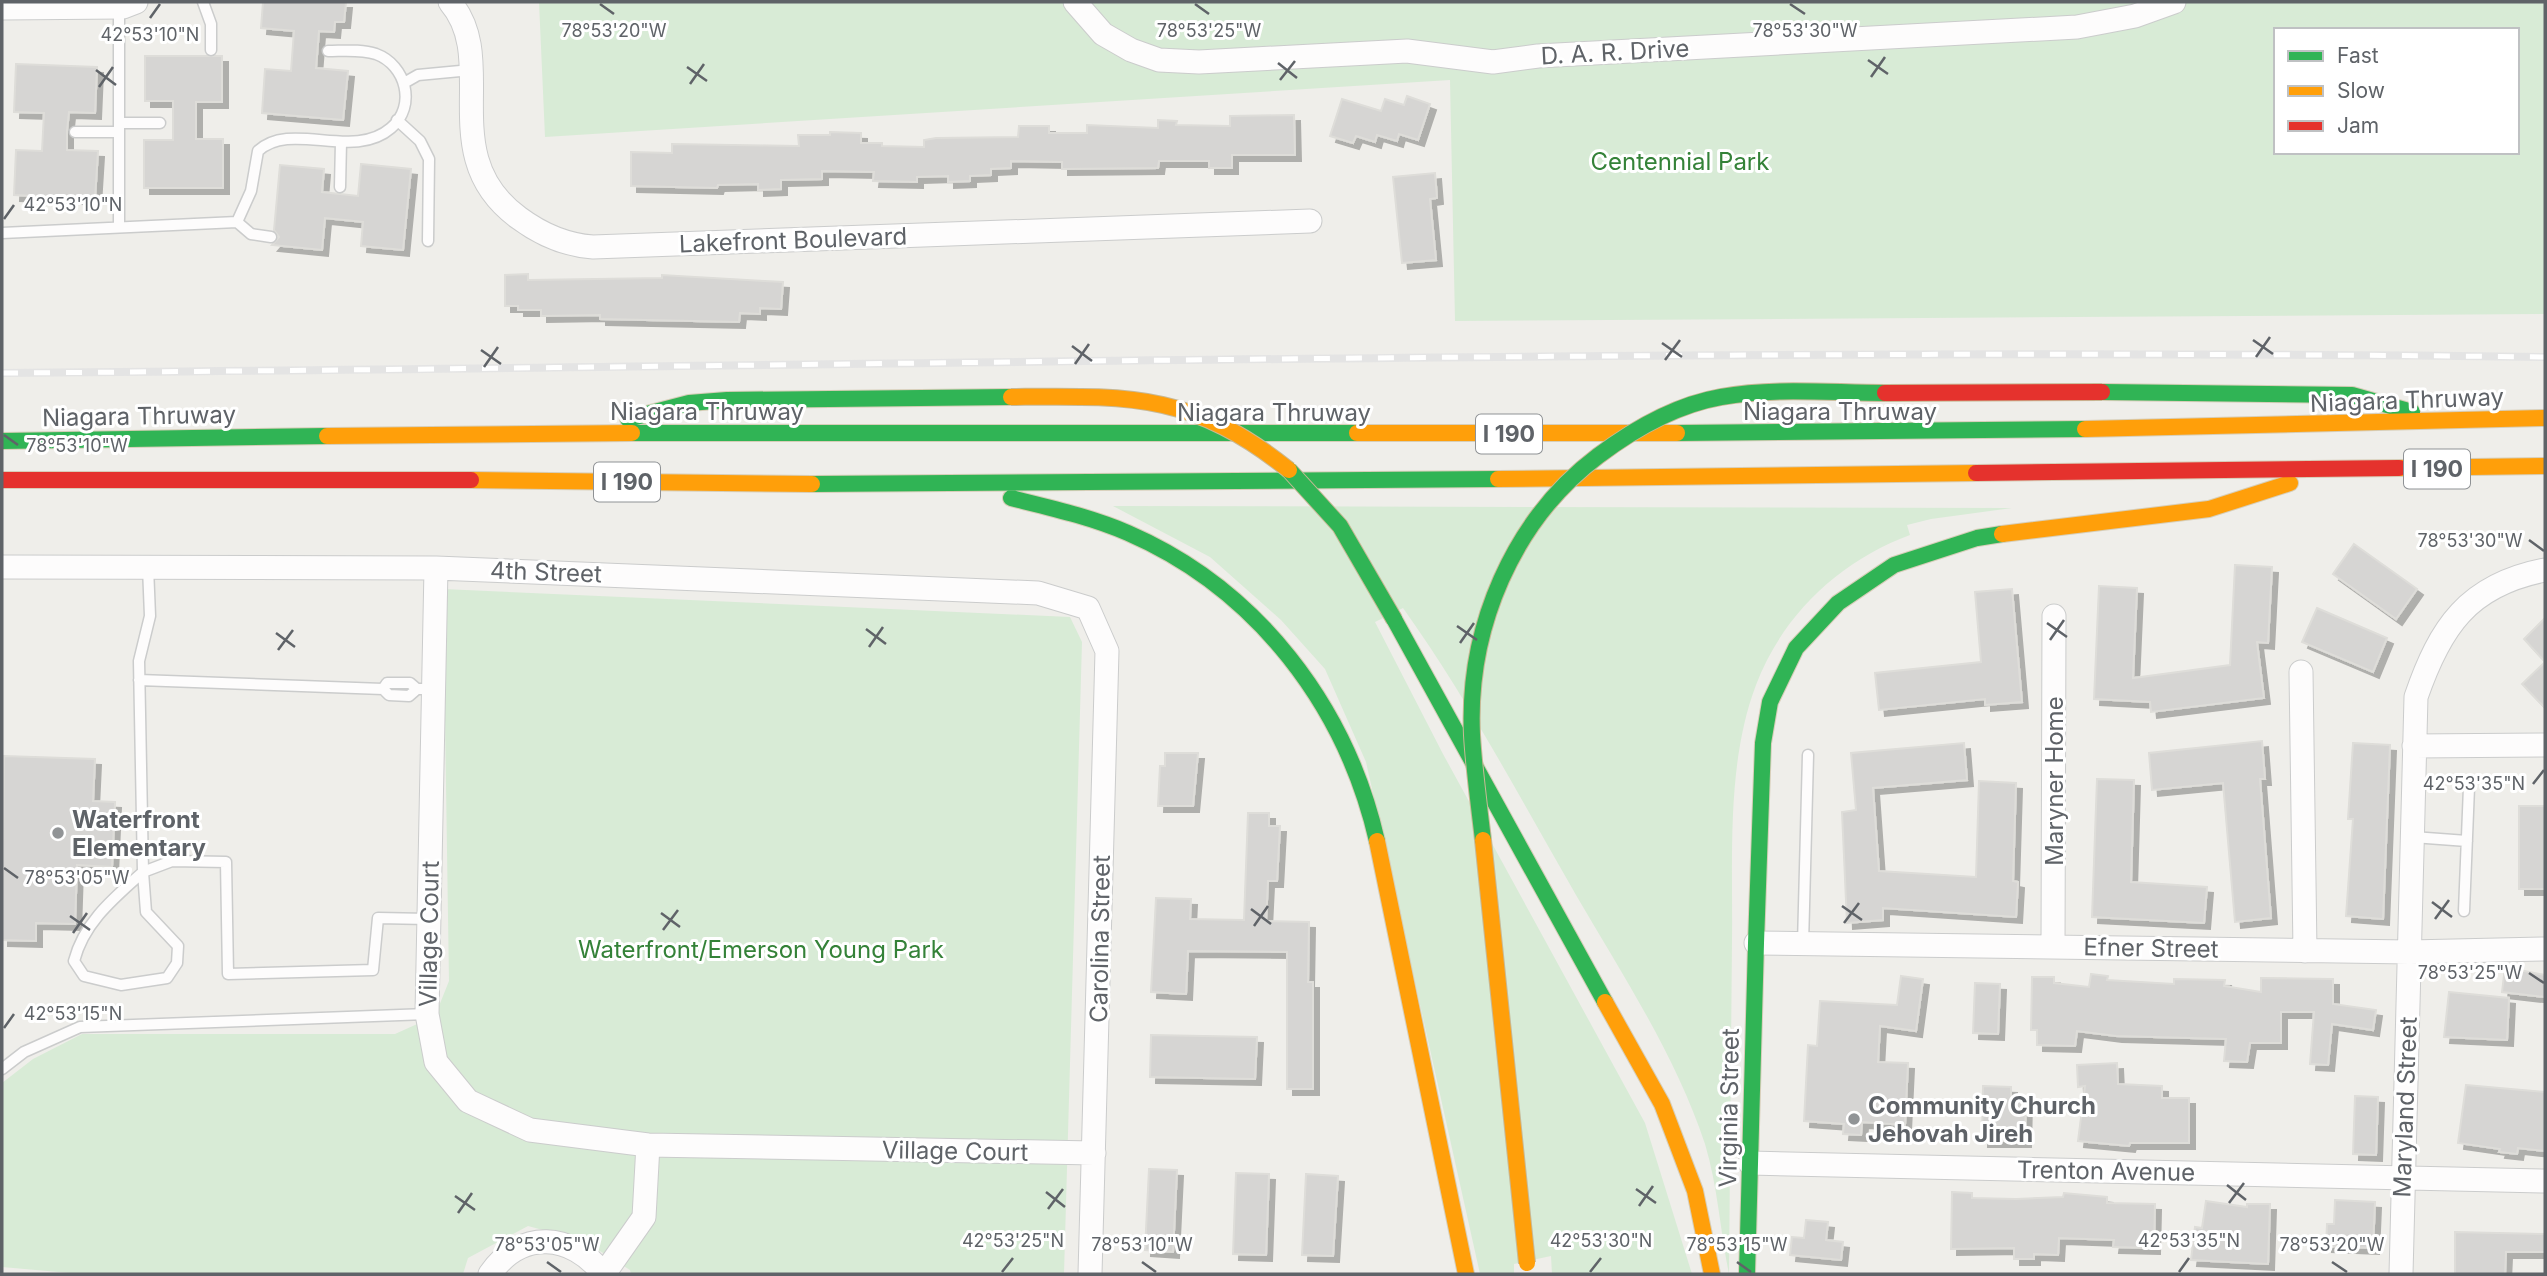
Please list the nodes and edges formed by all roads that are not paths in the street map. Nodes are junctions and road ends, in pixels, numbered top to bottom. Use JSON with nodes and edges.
{"nodes":[{"id":1,"x":202,"y":2,"type":"edge"},
{"id":2,"x":450,"y":2,"type":"edge"},
{"id":3,"x":1075,"y":2,"type":"edge"},
{"id":4,"x":2174,"y":2,"type":"edge"},
{"id":5,"x":39,"y":4,"type":"edge"},
{"id":6,"x":127,"y":4,"type":"edge"},
{"id":7,"x":2,"y":8,"type":"edge"},
{"id":8,"x":211,"y":50,"type":"dead end"},
{"id":9,"x":328,"y":51,"type":"dead end"},
{"id":10,"x":471,"y":70,"type":"junction"},
{"id":11,"x":404,"y":83,"type":"junction"},
{"id":12,"x":397,"y":120,"type":"junction"},
{"id":13,"x":160,"y":123,"type":"dead end"},
{"id":14,"x":119,"y":128,"type":"junction"},
{"id":15,"x":75,"y":132,"type":"dead end"},
{"id":16,"x":341,"y":142,"type":"junction"},
{"id":17,"x":340,"y":187,"type":"dead end"},
{"id":18,"x":1310,"y":221,"type":"dead end"},
{"id":19,"x":237,"y":222,"type":"junction"},
{"id":20,"x":119,"y":226,"type":"junction"},
{"id":21,"x":2,"y":233,"type":"edge"},
{"id":22,"x":271,"y":237,"type":"dead end"},
{"id":23,"x":428,"y":241,"type":"dead end"},
{"id":24,"x":2545,"y":418,"type":"edge"},
{"id":25,"x":2442,"y":421,"type":"junction"},
{"id":26,"x":575,"y":433,"type":"junction"},
{"id":27,"x":2,"y":441,"type":"edge"},
{"id":28,"x":2545,"y":466,"type":"edge"},
{"id":29,"x":2329,"y":471,"type":"junction"},
{"id":30,"x":247,"y":478,"type":"junction"},
{"id":31,"x":2,"y":480,"type":"edge"},
{"id":32,"x":908,"y":482,"type":"junction"},
{"id":33,"x":165,"y":496,"type":"dead end"},
{"id":34,"x":2,"y":567,"type":"edge"},
{"id":35,"x":148,"y":567,"type":"junction"},
{"id":36,"x":436,"y":568,"type":"junction"},
{"id":37,"x":2545,"y":570,"type":"edge"},
{"id":38,"x":1088,"y":608,"type":"joint"},
{"id":39,"x":2054,"y":616,"type":"dead end"},
{"id":40,"x":2301,"y":672,"type":"dead end"},
{"id":41,"x":139,"y":680,"type":"junction"},
{"id":42,"x":424,"y":689,"type":"junction"},
{"id":43,"x":2414,"y":738,"type":"junction"},
{"id":44,"x":2545,"y":745,"type":"edge"},
{"id":45,"x":1808,"y":755,"type":"dead end"},
{"id":46,"x":2469,"y":787,"type":"dead end"},
{"id":47,"x":2413,"y":836,"type":"junction"},
{"id":48,"x":2467,"y":841,"type":"junction"},
{"id":49,"x":143,"y":872,"type":"junction"},
{"id":50,"x":2464,"y":911,"type":"dead end"},
{"id":51,"x":429,"y":919,"type":"junction"},
{"id":52,"x":1756,"y":943,"type":"junction"},
{"id":53,"x":1803,"y":944,"type":"junction"},
{"id":54,"x":2053,"y":947,"type":"junction"},
{"id":55,"x":2545,"y":949,"type":"edge"},
{"id":56,"x":2305,"y":951,"type":"junction"},
{"id":57,"x":2410,"y":952,"type":"junction"},
{"id":58,"x":426,"y":1014,"type":"junction"},
{"id":59,"x":2,"y":1069,"type":"edge"},
{"id":60,"x":648,"y":1145,"type":"junction"},
{"id":61,"x":1094,"y":1153,"type":"junction"},
{"id":62,"x":1751,"y":1163,"type":"junction"},
{"id":63,"x":2403,"y":1177,"type":"junction"},
{"id":64,"x":2545,"y":1181,"type":"edge"},
{"id":65,"x":1528,"y":1269,"type":"edge"},
{"id":66,"x":490,"y":1274,"type":"edge"},
{"id":67,"x":604,"y":1274,"type":"edge"},
{"id":68,"x":1090,"y":1274,"type":"edge"},
{"id":69,"x":1466,"y":1274,"type":"edge"},
{"id":70,"x":1712,"y":1274,"type":"edge"},
{"id":71,"x":1747,"y":1274,"type":"edge"},
{"id":72,"x":2401,"y":1274,"type":"edge"}],
"edges":[{"from":1,"to":8,"type":"lane"},
{"from":2,"to":10,"type":"street","name":"Lakefront Boulevard"},
{"from":3,"to":4,"type":"street","name":"D. A. R. Drive"},
{"from":5,"to":6,"type":"street"},
{"from":5,"to":7,"type":"street"},
{"from":6,"to":14,"type":"lane"},
{"from":9,"to":11,"type":"lane"},
{"from":10,"to":11,"type":"lane"},
{"from":10,"to":18,"type":"street","name":"Lakefront Boulevard"},
{"from":11,"to":12,"type":"lane"},
{"from":12,"to":16,"type":"lane"},
{"from":12,"to":23,"type":"lane"},
{"from":13,"to":14,"type":"lane"},
{"from":14,"to":15,"type":"lane"},
{"from":14,"to":20,"type":"lane"},
{"from":16,"to":17,"type":"lane"},
{"from":16,"to":19,"type":"lane"},
{"from":19,"to":20,"type":"lane"},
{"from":19,"to":22,"type":"lane"},
{"from":20,"to":21,"type":"lane"},
{"from":24,"to":25,"type":"main road","name":"Niagara Thruway","number":"I 190"},
{"from":25,"to":26,"type":"main road","name":"Niagara Thruway","number":"I 190"},
{"from":25,"to":65,"type":"main road","bridge":true},
{"from":26,"to":27,"type":"main road","name":"Niagara Thruway","number":"I 190"},
{"from":26,"to":70,"type":"main road","bridge":true},
{"from":28,"to":29,"type":"main road","number":"I 190"},
{"from":29,"to":32,"type":"main road","number":"I 190"},
{"from":29,"to":52,"type":"main road","name":"Virginia Street"},
{"from":30,"to":31,"type":"main road","number":"I 190"},
{"from":30,"to":32,"type":"main road","number":"I 190"},
{"from":30,"to":33,"type":"main road"},
{"from":32,"to":69,"type":"main road"},
{"from":34,"to":35,"type":"street","name":"4th Street"},
{"from":35,"to":36,"type":"street","name":"4th Street"},
{"from":35,"to":41,"type":"lane"},
{"from":36,"to":38,"type":"street","name":"4th Street"},
{"from":36,"to":42,"type":"street","name":"Village Court"},
{"from":37,"to":43,"type":"street","name":"Maryland Street"},
{"from":38,"to":61,"type":"street","name":"Carolina Street"},
{"from":39,"to":54,"type":"street","name":"Maryner Home"},
{"from":40,"to":56,"type":"street"},
{"from":41,"to":42,"type":"lane"},
{"from":41,"to":49,"type":"lane"},
{"from":42,"to":51,"type":"street","name":"Village Court"},
{"from":43,"to":44,"type":"street"},
{"from":43,"to":47,"type":"street","name":"Maryland Street"},
{"from":45,"to":53,"type":"lane"},
{"from":46,"to":48,"type":"lane"},
{"from":47,"to":48,"type":"lane"},
{"from":47,"to":57,"type":"street","name":"Maryland Street"},
{"from":48,"to":50,"type":"lane"},
{"from":49,"to":49,"type":"lane"},
{"from":49,"to":51,"type":"lane"},
{"from":51,"to":58,"type":"street","name":"Village Court"},
{"from":52,"to":53,"type":"street","name":"Efner Street"},
{"from":52,"to":62,"type":"main road","name":"Virginia Street"},
{"from":53,"to":54,"type":"street","name":"Efner Street"},
{"from":54,"to":56,"type":"street","name":"Efner Street"},
{"from":55,"to":57,"type":"street","name":"Efner Street"},
{"from":56,"to":57,"type":"street","name":"Efner Street"},
{"from":57,"to":63,"type":"street","name":"Maryland Street"},
{"from":58,"to":59,"type":"lane"},
{"from":58,"to":60,"type":"street","name":"Village Court"},
{"from":60,"to":61,"type":"street","name":"Village Court"},
{"from":60,"to":67,"type":"street"},
{"from":61,"to":68,"type":"street","name":"Carolina Street"},
{"from":62,"to":63,"type":"street","name":"Trenton Avenue"},
{"from":62,"to":71,"type":"main road","name":"Virginia Street"},
{"from":63,"to":64,"type":"street","name":"Trenton Avenue"},
{"from":63,"to":72,"type":"street","name":"Maryland Street"},
{"from":66,"to":67,"type":"street"}]}
